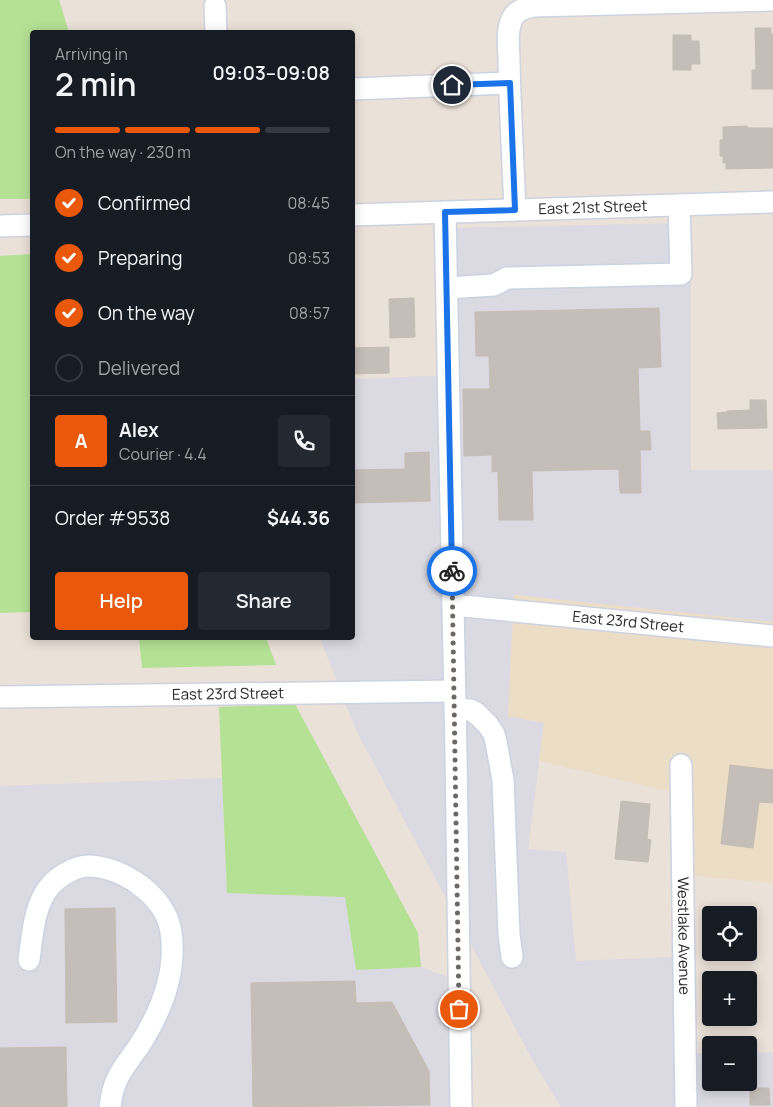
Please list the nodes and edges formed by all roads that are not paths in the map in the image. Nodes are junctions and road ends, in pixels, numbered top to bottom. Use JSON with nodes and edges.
{"nodes":[{"id":1,"x":773,"y":0,"type":"edge"},
{"id":2,"x":215,"y":6,"type":"dead end"},
{"id":3,"x":216,"y":30,"type":"edge"},
{"id":4,"x":510,"y":83,"type":"junction"},
{"id":5,"x":355,"y":89,"type":"edge"},
{"id":6,"x":773,"y":202,"type":"edge"},
{"id":7,"x":679,"y":205,"type":"junction"},
{"id":8,"x":515,"y":210,"type":"junction"},
{"id":9,"x":445,"y":212,"type":"junction"},
{"id":10,"x":355,"y":215,"type":"edge"},
{"id":11,"x":30,"y":225,"type":"edge"},
{"id":12,"x":0,"y":226,"type":"edge"},
{"id":13,"x":447,"y":288,"type":"junction"},
{"id":14,"x":453,"y":605,"type":"junction"},
{"id":15,"x":773,"y":636,"type":"edge"},
{"id":16,"x":0,"y":697,"type":"edge"},
{"id":17,"x":454,"y":700,"type":"junction"},
{"id":18,"x":681,"y":765,"type":"dead end"},
{"id":19,"x":512,"y":957,"type":"dead end"},
{"id":20,"x":29,"y":960,"type":"dead end"},
{"id":21,"x":110,"y":1107,"type":"edge"},
{"id":22,"x":461,"y":1107,"type":"edge"},
{"id":23,"x":686,"y":1107,"type":"edge"}],
"edges":[{"from":1,"to":4,"type":"street"},
{"from":2,"to":3,"type":"street"},
{"from":4,"to":5,"type":"street"},
{"from":4,"to":8,"type":"street"},
{"from":6,"to":7,"type":"street","name":"East 21st Street"},
{"from":7,"to":8,"type":"street","name":"East 21st Street"},
{"from":7,"to":13,"type":"street"},
{"from":8,"to":9,"type":"street","name":"East 21st Street"},
{"from":9,"to":10,"type":"street","name":"East 21st Street"},
{"from":9,"to":13,"type":"street"},
{"from":11,"to":12,"type":"street"},
{"from":13,"to":14,"type":"street"},
{"from":14,"to":15,"type":"street","name":"East 23rd Street"},
{"from":14,"to":17,"type":"street"},
{"from":16,"to":17,"type":"street","name":"East 23rd Street"},
{"from":17,"to":19,"type":"street","name":"East 23rd Street"},
{"from":17,"to":22,"type":"street"},
{"from":18,"to":23,"type":"street","name":"Westlake Avenue"},
{"from":20,"to":21,"type":"street"}]}
